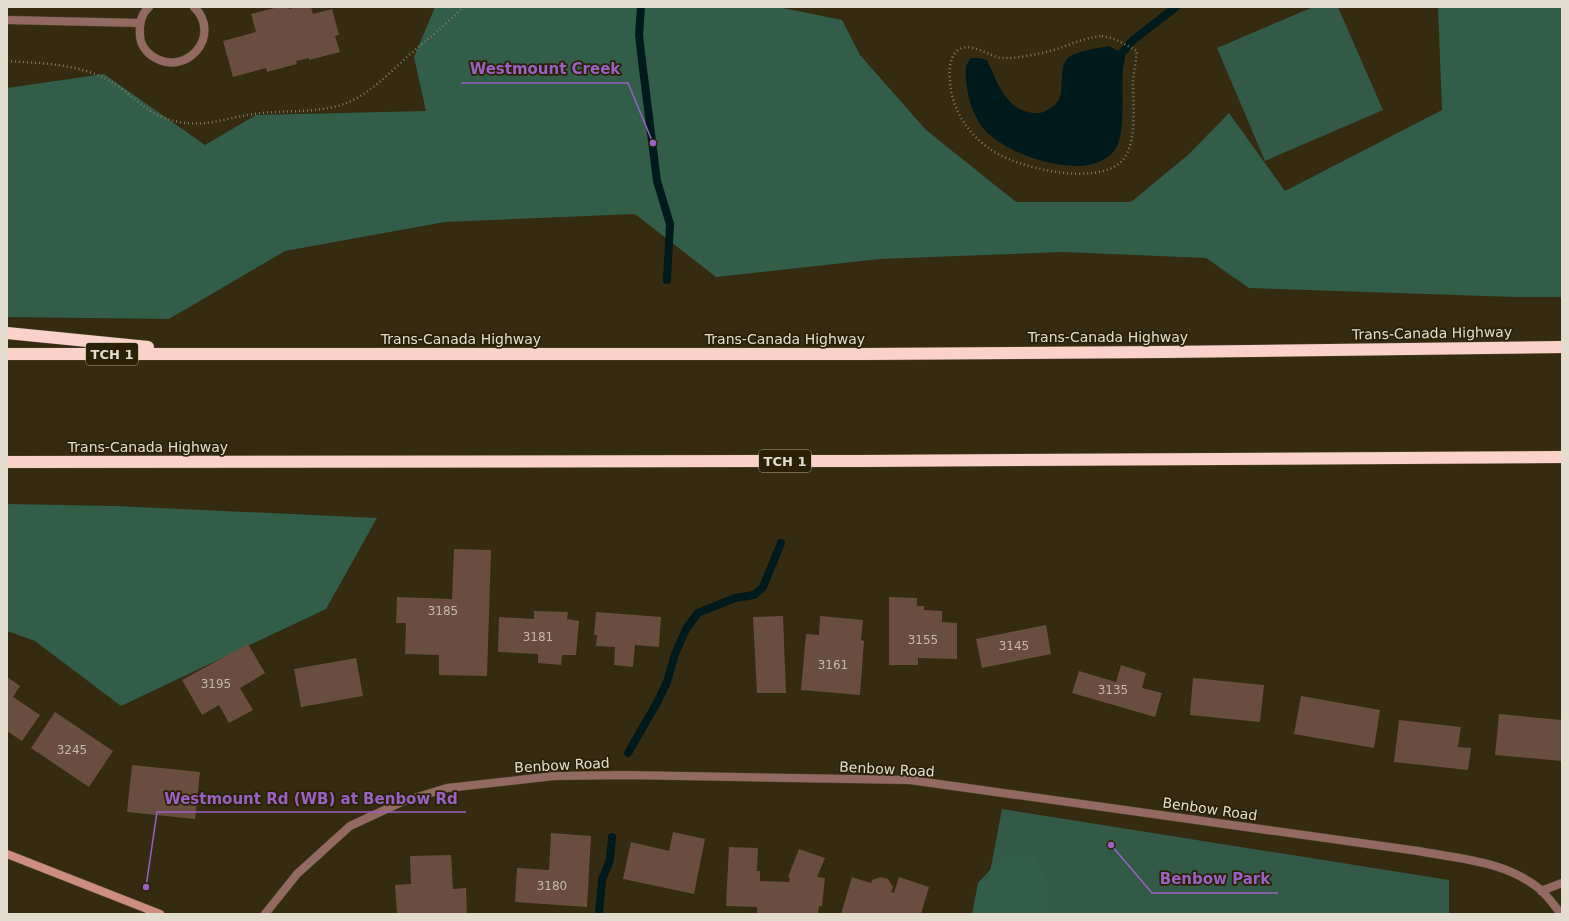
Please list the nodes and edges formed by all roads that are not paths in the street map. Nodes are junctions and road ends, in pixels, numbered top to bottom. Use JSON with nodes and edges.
{"nodes":[{"id":1,"x":150,"y":7,"type":"edge"},
{"id":2,"x":194,"y":7,"type":"edge"},
{"id":3,"x":7,"y":20,"type":"edge"},
{"id":4,"x":140,"y":23,"type":"junction"},
{"id":5,"x":7,"y":333,"type":"edge"},
{"id":6,"x":1562,"y":346,"type":"edge"},
{"id":7,"x":7,"y":354,"type":"edge"},
{"id":8,"x":217,"y":354,"type":"junction"},
{"id":9,"x":1562,"y":457,"type":"edge"},
{"id":10,"x":7,"y":462,"type":"edge"},
{"id":11,"x":7,"y":854,"type":"edge"},
{"id":12,"x":1562,"y":883,"type":"edge"},
{"id":13,"x":1541,"y":891,"type":"junction"},
{"id":14,"x":160,"y":914,"type":"edge"},
{"id":15,"x":265,"y":914,"type":"edge"},
{"id":16,"x":1561,"y":914,"type":"edge"}],
"edges":[{"from":1,"to":4,"type":"street"},
{"from":2,"to":4,"type":"street"},
{"from":3,"to":4,"type":"street"},
{"from":5,"to":8,"type":"highway"},
{"from":6,"to":8,"type":"highway","name":"Trans-Canada Highway","number":"TCH 1"},
{"from":7,"to":8,"type":"highway","name":"Trans-Canada Highway","number":"TCH 1"},
{"from":9,"to":10,"type":"highway","name":"Trans-Canada Highway","number":"TCH 1"},
{"from":11,"to":14,"type":"street"},
{"from":12,"to":13,"type":"street"},
{"from":13,"to":15,"type":"street","name":"Benbow Road"},
{"from":13,"to":16,"type":"street","name":"Benbow Road"}]}
